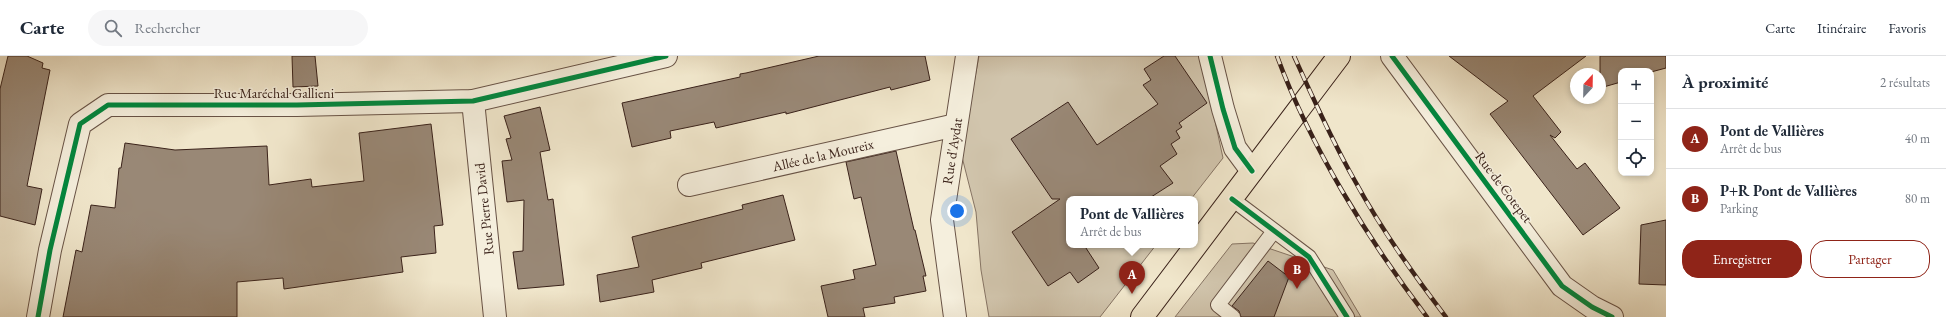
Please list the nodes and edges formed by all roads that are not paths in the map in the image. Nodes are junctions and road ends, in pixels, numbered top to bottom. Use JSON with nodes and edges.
{"nodes":[{"id":1,"x":666,"y":56,"type":"edge"},
{"id":2,"x":967,"y":56,"type":"edge"},
{"id":3,"x":1210,"y":56,"type":"edge"},
{"id":4,"x":1339,"y":56,"type":"edge"},
{"id":5,"x":1394,"y":57,"type":"edge"},
{"id":6,"x":473,"y":101,"type":"junction"},
{"id":7,"x":956,"y":125,"type":"junction"},
{"id":8,"x":1252,"y":171,"type":"junction"},
{"id":9,"x":689,"y":185,"type":"dead end"},
{"id":10,"x":1232,"y":199,"type":"junction"},
{"id":11,"x":1274,"y":231,"type":"junction"},
{"id":12,"x":1198,"y":244,"type":"edge"},
{"id":13,"x":1195,"y":248,"type":"edge"},
{"id":14,"x":38,"y":317,"type":"edge"},
{"id":15,"x":495,"y":317,"type":"edge"},
{"id":16,"x":955,"y":317,"type":"edge"},
{"id":17,"x":1142,"y":317,"type":"edge"},
{"id":18,"x":1233,"y":317,"type":"edge"},
{"id":19,"x":1347,"y":317,"type":"edge"},
{"id":20,"x":1612,"y":317,"type":"edge"}],
"edges":[{"from":1,"to":6,"type":"street","name":"Rue Maréchal Gallieni"},
{"from":2,"to":7,"type":"street","name":"Rue d'Aydat"},
{"from":3,"to":8,"type":"street"},
{"from":4,"to":8,"type":"main road"},
{"from":5,"to":20,"type":"street","name":"Rue de Cotepet"},
{"from":6,"to":14,"type":"street","name":"Rue Maréchal Gallieni"},
{"from":6,"to":15,"type":"street","name":"Rue Pierre David"},
{"from":7,"to":9,"type":"street","name":"Allée de la Moureix"},
{"from":7,"to":16,"type":"street","name":"Rue d'Aydat"},
{"from":8,"to":10,"type":"main road"},
{"from":10,"to":11,"type":"lane"},
{"from":10,"to":12,"type":"main road"},
{"from":11,"to":18,"type":"lane"},
{"from":11,"to":19,"type":"lane"},
{"from":13,"to":17,"type":"main road"}]}
